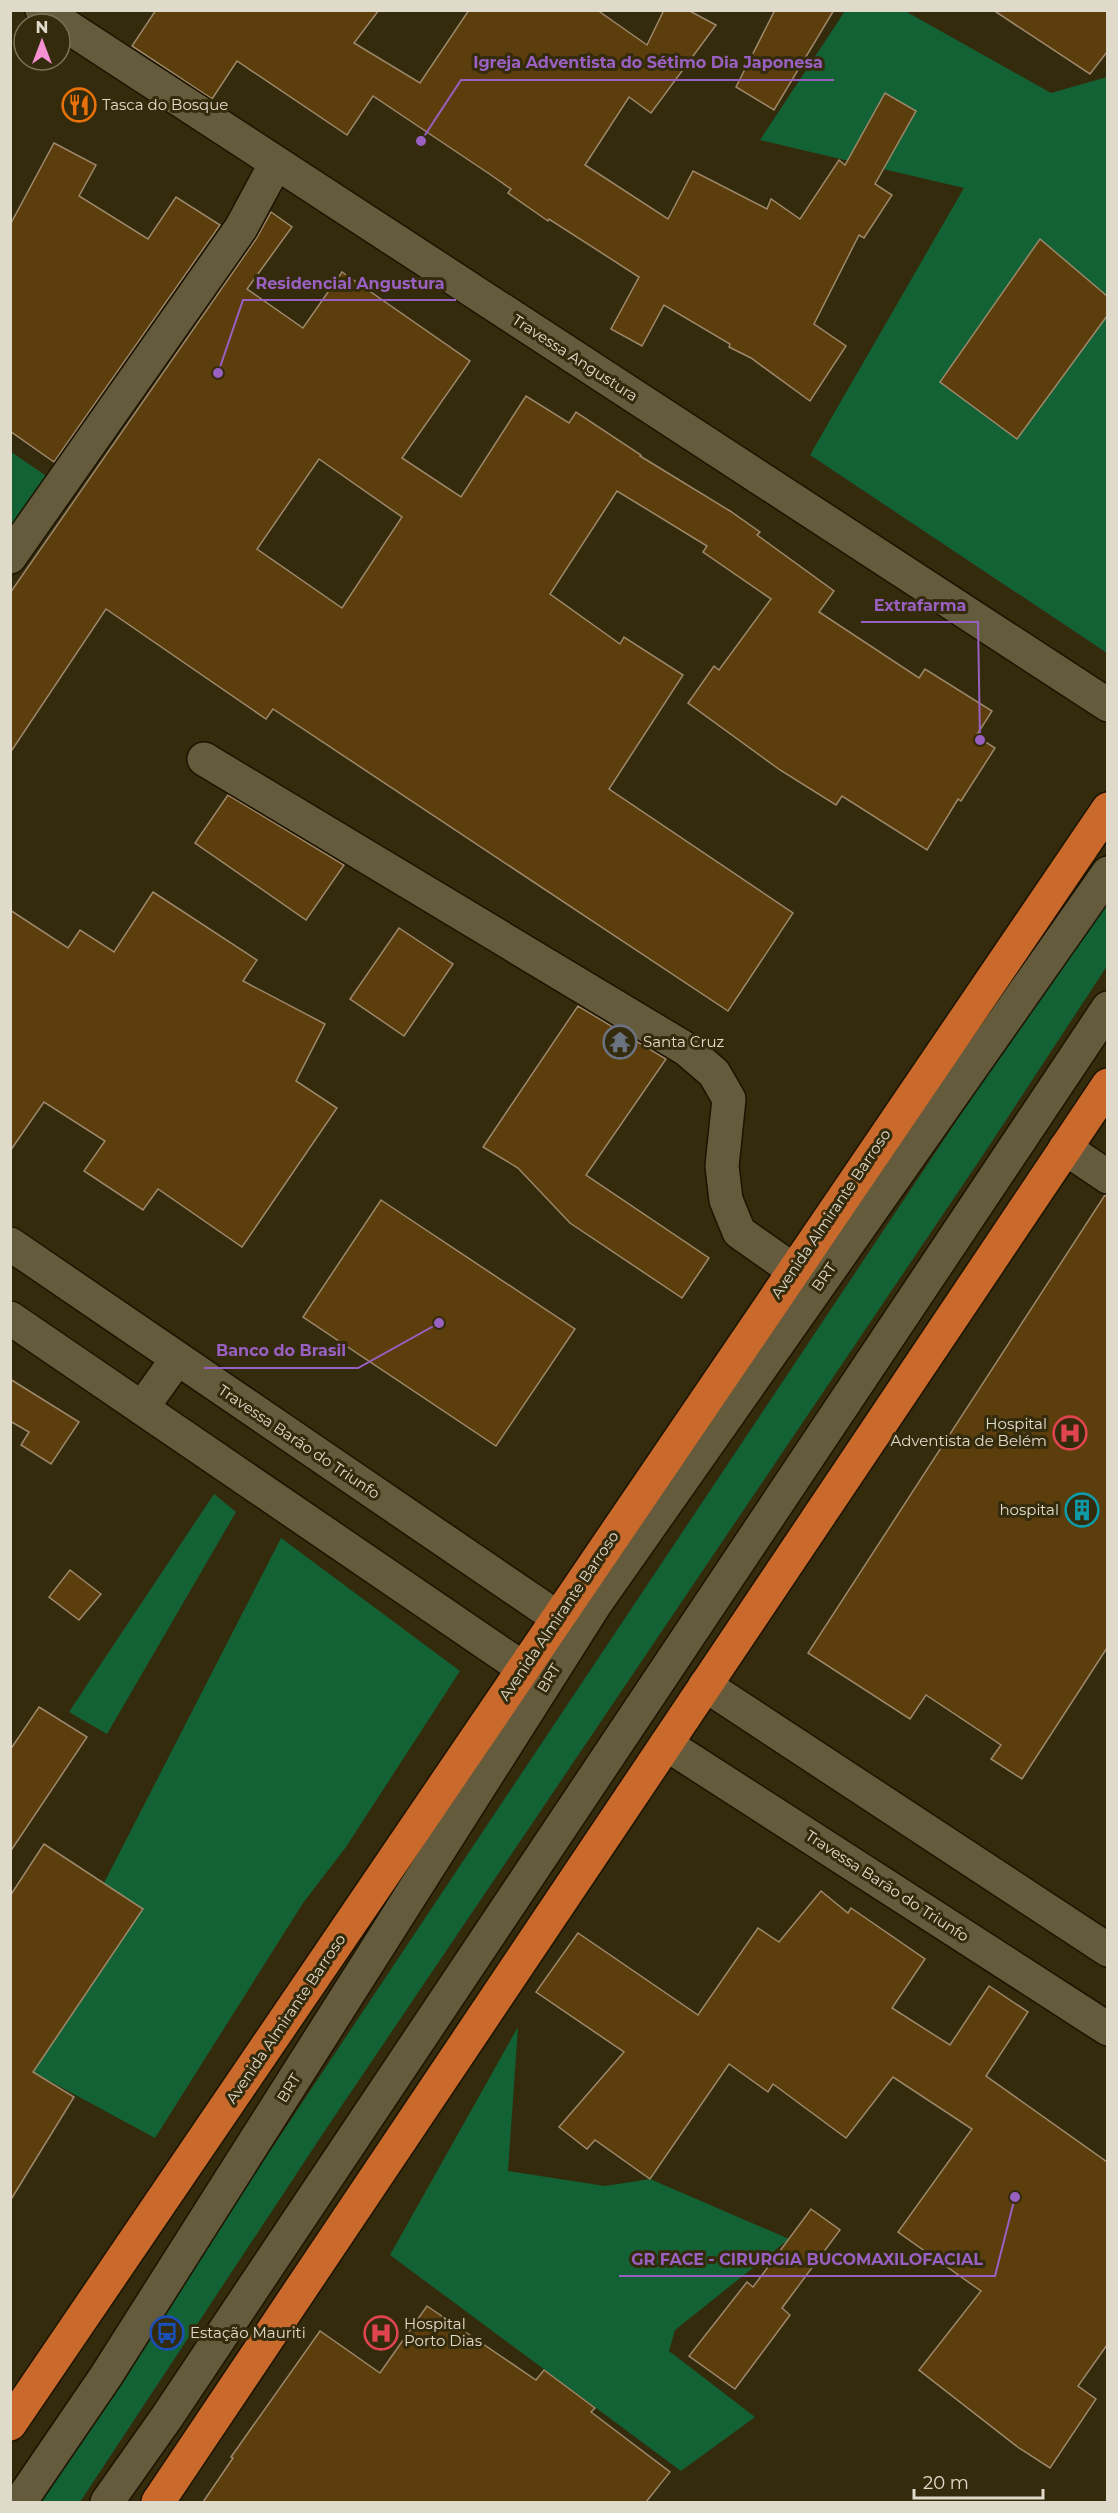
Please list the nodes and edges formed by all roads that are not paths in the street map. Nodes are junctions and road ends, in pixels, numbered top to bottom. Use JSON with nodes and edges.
{"nodes":[{"id":1,"x":72,"y":24,"type":"edge"},
{"id":2,"x":276,"y":163,"type":"junction"},
{"id":3,"x":10,"y":557,"type":"edge"},
{"id":4,"x":1107,"y":705,"type":"edge"},
{"id":5,"x":204,"y":759,"type":"dead end"},
{"id":6,"x":1107,"y":809,"type":"edge"},
{"id":7,"x":1107,"y":873,"type":"edge"},
{"id":8,"x":1107,"y":1008,"type":"edge"},
{"id":9,"x":1107,"y":1085,"type":"edge"},
{"id":10,"x":1065,"y":1148,"type":"junction"},
{"id":11,"x":1107,"y":1177,"type":"edge"},
{"id":12,"x":10,"y":1244,"type":"edge"},
{"id":13,"x":793,"y":1270,"type":"junction"},
{"id":14,"x":10,"y":1318,"type":"edge"},
{"id":15,"x":177,"y":1359,"type":"junction"},
{"id":16,"x":142,"y":1408,"type":"junction"},
{"id":17,"x":558,"y":1618,"type":"junction"},
{"id":18,"x":524,"y":1669,"type":"junction"},
{"id":19,"x":705,"y":1685,"type":"junction"},
{"id":20,"x":666,"y":1744,"type":"junction"},
{"id":21,"x":1107,"y":1950,"type":"edge"},
{"id":22,"x":1107,"y":2030,"type":"edge"},
{"id":23,"x":10,"y":2424,"type":"edge"},
{"id":24,"x":20,"y":2502,"type":"edge"},
{"id":25,"x":107,"y":2502,"type":"edge"},
{"id":26,"x":158,"y":2502,"type":"edge"}],
"edges":[{"from":1,"to":2,"type":"street","name":"Travessa Angustura"},
{"from":2,"to":3,"type":"street"},
{"from":2,"to":4,"type":"street","name":"Travessa Angustura"},
{"from":5,"to":13,"type":"street"},
{"from":6,"to":13,"type":"highway","name":"Avenida Almirante Barroso"},
{"from":7,"to":24,"type":"street","name":"BRT"},
{"from":8,"to":25,"type":"street"},
{"from":9,"to":10,"type":"highway"},
{"from":10,"to":11,"type":"street"},
{"from":10,"to":19,"type":"highway"},
{"from":12,"to":15,"type":"street","name":"Travessa Barão do Triunfo"},
{"from":13,"to":17,"type":"highway","name":"Avenida Almirante Barroso"},
{"from":14,"to":16,"type":"street"},
{"from":15,"to":16,"type":"street"},
{"from":15,"to":17,"type":"street","name":"Travessa Barão do Triunfo"},
{"from":16,"to":18,"type":"street"},
{"from":17,"to":18,"type":"highway","name":"Avenida Almirante Barroso"},
{"from":18,"to":23,"type":"highway","name":"Avenida Almirante Barroso"},
{"from":19,"to":20,"type":"highway"},
{"from":19,"to":21,"type":"street"},
{"from":20,"to":22,"type":"street","name":"Travessa Barão do Triunfo"},
{"from":20,"to":26,"type":"highway"}]}
